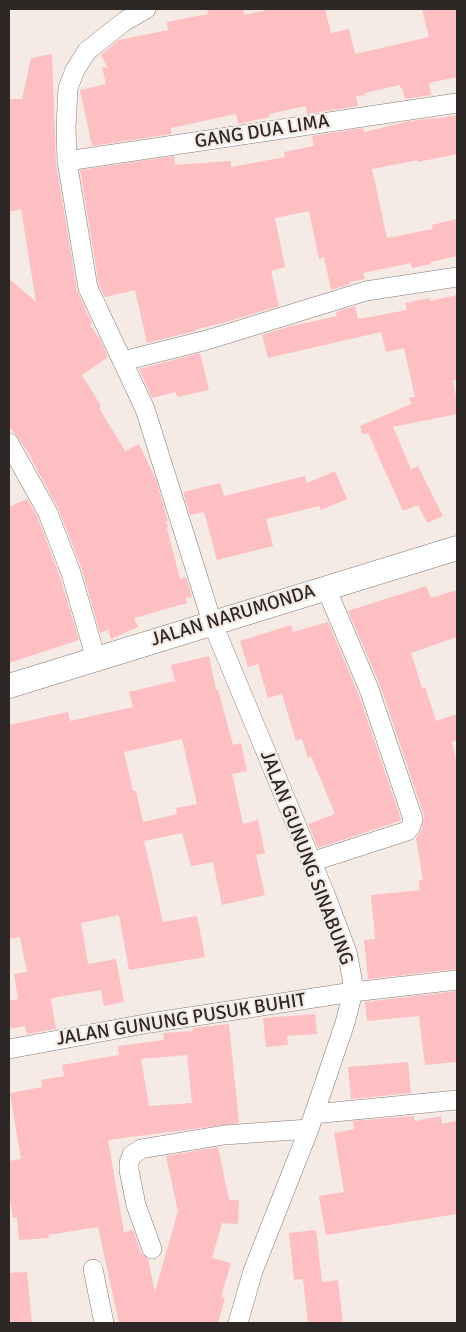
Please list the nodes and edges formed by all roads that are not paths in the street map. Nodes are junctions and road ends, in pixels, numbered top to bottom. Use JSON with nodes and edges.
{"nodes":[{"id":1,"x":146,"y":9,"type":"edge"},
{"id":2,"x":457,"y":103,"type":"edge"},
{"id":3,"x":67,"y":162,"type":"junction"},
{"id":4,"x":457,"y":277,"type":"edge"},
{"id":5,"x":123,"y":361,"type":"junction"},
{"id":6,"x":9,"y":443,"type":"edge"},
{"id":7,"x":457,"y":548,"type":"edge"},
{"id":8,"x":326,"y":588,"type":"junction"},
{"id":9,"x":212,"y":622,"type":"junction"},
{"id":10,"x":96,"y":659,"type":"junction"},
{"id":11,"x":9,"y":686,"type":"edge"},
{"id":12,"x":311,"y":862,"type":"junction"},
{"id":13,"x":457,"y":980,"type":"edge"},
{"id":14,"x":353,"y":992,"type":"junction"},
{"id":15,"x":9,"y":1049,"type":"edge"},
{"id":16,"x":457,"y":1100,"type":"edge"},
{"id":17,"x":311,"y":1121,"type":"junction"},
{"id":18,"x":152,"y":1249,"type":"dead end"},
{"id":19,"x":93,"y":1269,"type":"dead end"},
{"id":20,"x":104,"y":1323,"type":"edge"},
{"id":21,"x":238,"y":1323,"type":"edge"}],
"edges":[{"from":1,"to":3,"type":"street","name":"JALAN GUNUNG SINABUNG"},
{"from":2,"to":3,"type":"street","name":"GANG DUA LIMA"},
{"from":3,"to":5,"type":"street","name":"JALAN GUNUNG SINABUNG"},
{"from":4,"to":5,"type":"street"},
{"from":5,"to":9,"type":"street","name":"JALAN GUNUNG SINABUNG"},
{"from":6,"to":10,"type":"street"},
{"from":7,"to":8,"type":"street","name":"JALAN NARUMONDA"},
{"from":8,"to":9,"type":"street","name":"JALAN NARUMONDA"},
{"from":8,"to":12,"type":"street"},
{"from":9,"to":10,"type":"street","name":"JALAN NARUMONDA"},
{"from":9,"to":12,"type":"street","name":"JALAN GUNUNG SINABUNG"},
{"from":10,"to":11,"type":"street","name":"JALAN NARUMONDA"},
{"from":12,"to":14,"type":"street","name":"JALAN GUNUNG SINABUNG"},
{"from":13,"to":14,"type":"street","name":"JALAN GUNUNG PUSUK BUHIT"},
{"from":14,"to":15,"type":"street","name":"JALAN GUNUNG PUSUK BUHIT"},
{"from":14,"to":17,"type":"street","name":"JALAN GUNUNG SINABUNG"},
{"from":16,"to":17,"type":"street"},
{"from":17,"to":18,"type":"street"},
{"from":17,"to":21,"type":"street","name":"JALAN GUNUNG SINABUNG"},
{"from":19,"to":20,"type":"street"}]}
